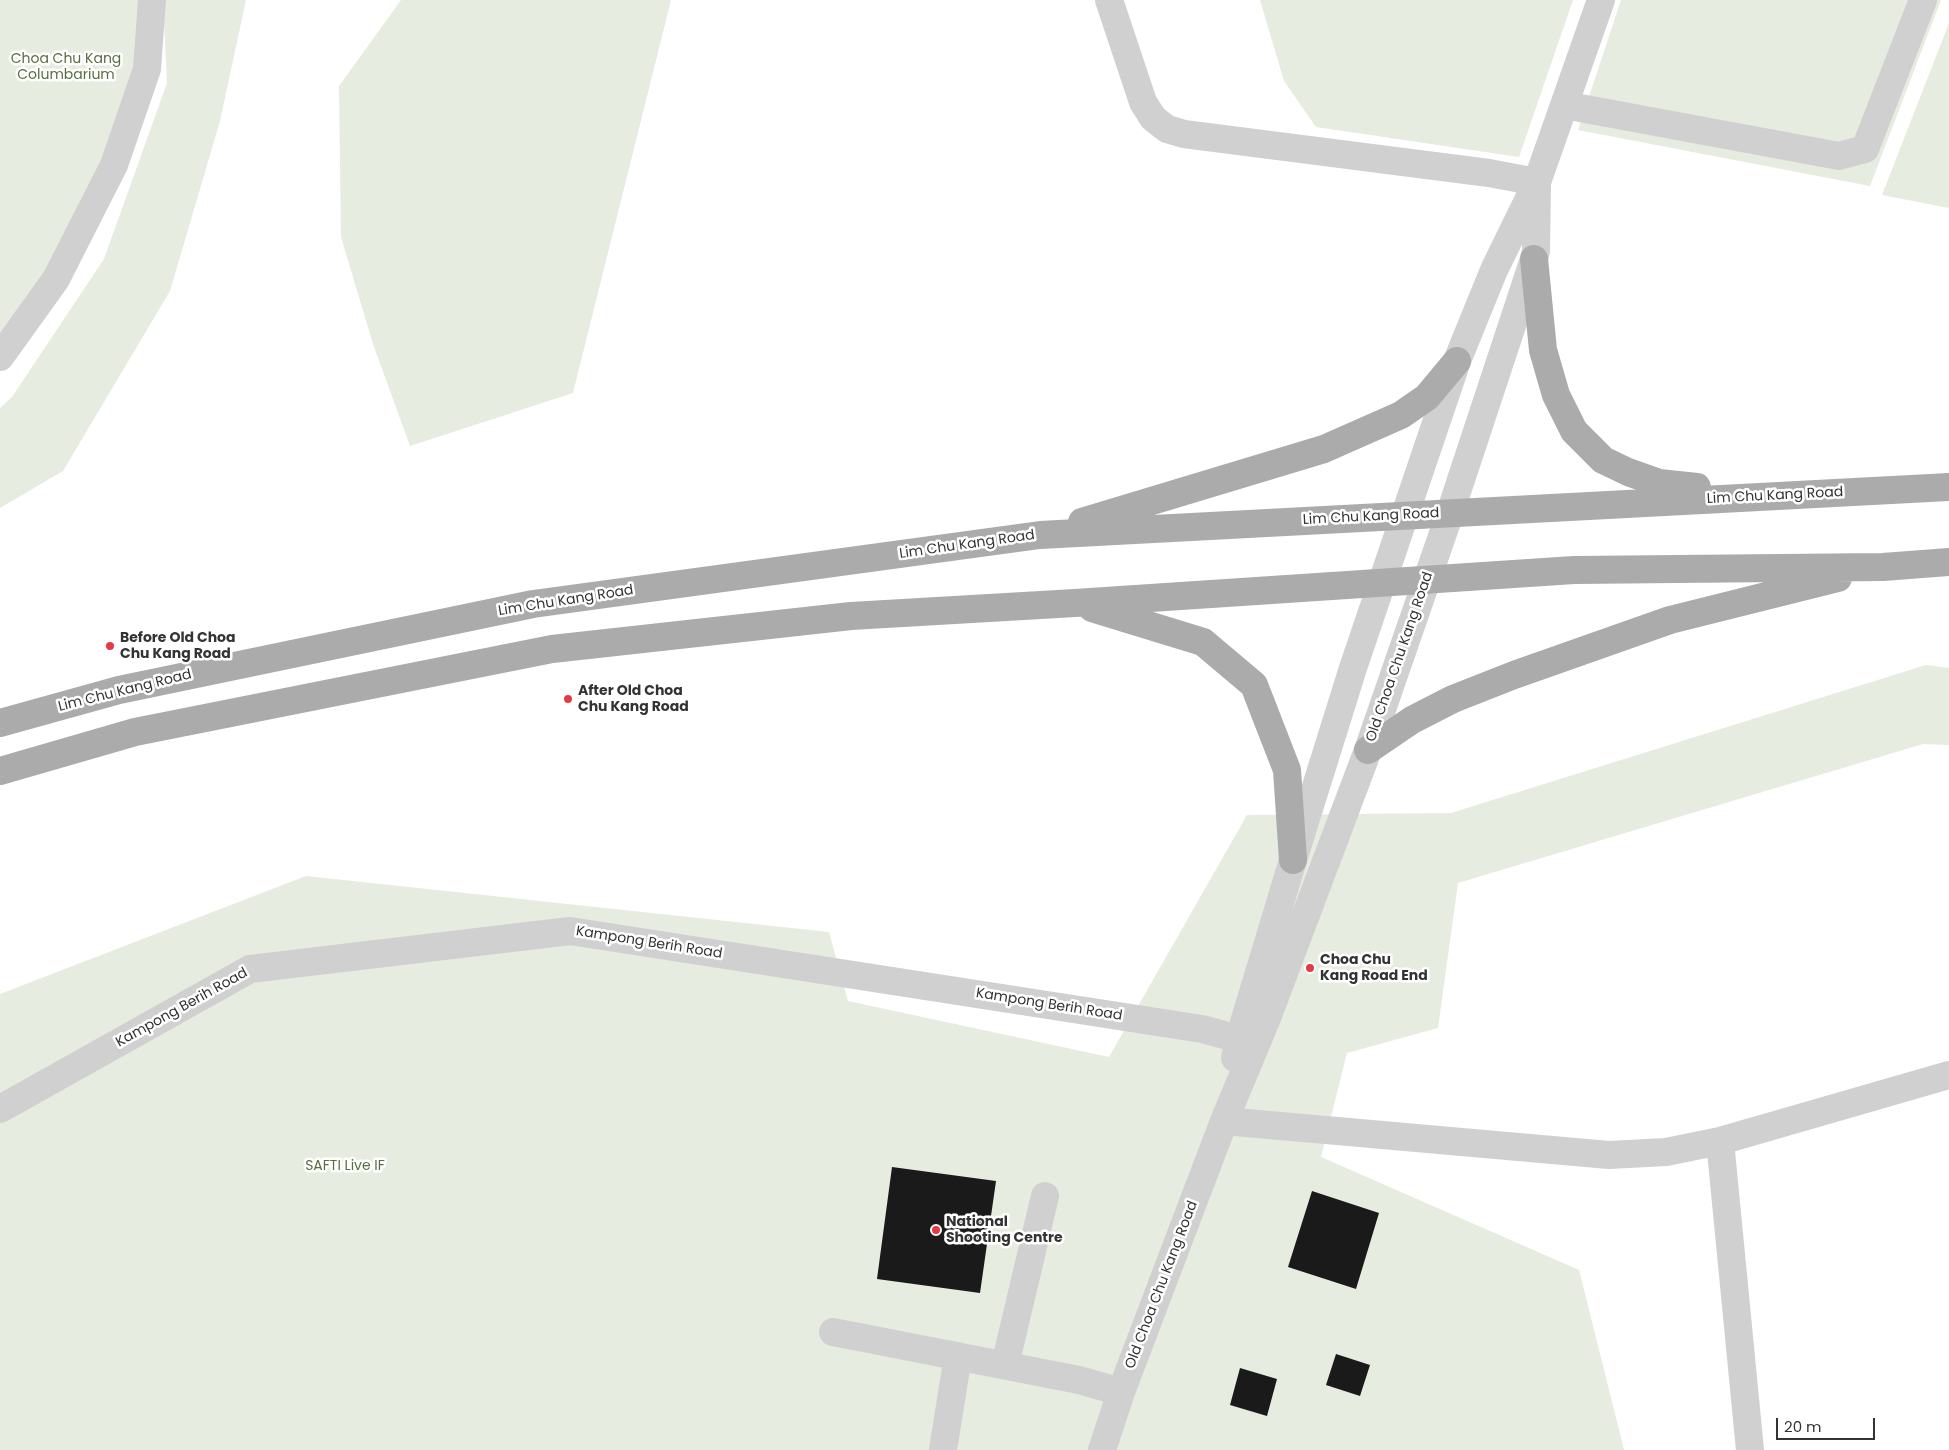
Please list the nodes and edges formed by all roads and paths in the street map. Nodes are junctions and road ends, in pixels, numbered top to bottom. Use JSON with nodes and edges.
{"nodes":[{"id":1,"x":152,"y":0,"type":"edge"},
{"id":2,"x":1109,"y":0,"type":"edge"},
{"id":3,"x":1601,"y":0,"type":"edge"},
{"id":4,"x":1923,"y":0,"type":"edge"},
{"id":5,"x":1564,"y":105,"type":"junction"},
{"id":6,"x":1537,"y":182,"type":"junction"},
{"id":7,"x":1534,"y":259,"type":"junction"},
{"id":8,"x":0,"y":357,"type":"edge"},
{"id":9,"x":1457,"y":361,"type":"junction"},
{"id":10,"x":1949,"y":487,"type":"edge"},
{"id":11,"x":1788,"y":495,"type":"junction"},
{"id":12,"x":1450,"y":513,"type":"junction"},
{"id":13,"x":1405,"y":516,"type":"junction"},
{"id":14,"x":1040,"y":535,"type":"junction"},
{"id":15,"x":1949,"y":562,"type":"edge"},
{"id":16,"x":1883,"y":567,"type":"junction"},
{"id":17,"x":1427,"y":580,"type":"junction"},
{"id":18,"x":1382,"y":583,"type":"junction"},
{"id":19,"x":1075,"y":603,"type":"junction"},
{"id":20,"x":0,"y":723,"type":"edge"},
{"id":21,"x":1368,"y":750,"type":"junction"},
{"id":22,"x":0,"y":771,"type":"edge"},
{"id":23,"x":1293,"y":860,"type":"junction"},
{"id":24,"x":1239,"y":1040,"type":"junction"},
{"id":25,"x":1949,"y":1075,"type":"edge"},
{"id":26,"x":0,"y":1109,"type":"edge"},
{"id":27,"x":1224,"y":1121,"type":"junction"},
{"id":28,"x":1720,"y":1140,"type":"junction"},
{"id":29,"x":1045,"y":1196,"type":"dead end"},
{"id":30,"x":834,"y":1332,"type":"dead end"},
{"id":31,"x":958,"y":1356,"type":"junction"},
{"id":32,"x":1005,"y":1365,"type":"junction"},
{"id":33,"x":1121,"y":1392,"type":"junction"},
{"id":34,"x":943,"y":1450,"type":"edge"},
{"id":35,"x":1102,"y":1450,"type":"edge"},
{"id":36,"x":1750,"y":1450,"type":"edge"}],
"edges":[{"from":1,"to":8,"type":"street"},
{"from":2,"to":6,"type":"street"},
{"from":3,"to":5,"type":"street","name":"Old Choa Chu Kang Road"},
{"from":4,"to":5,"type":"street"},
{"from":5,"to":6,"type":"street","name":"Old Choa Chu Kang Road"},
{"from":6,"to":7,"type":"street","name":"Old Choa Chu Kang Road"},
{"from":6,"to":9,"type":"street","name":"Old Choa Chu Kang Road"},
{"from":7,"to":11,"type":"main road"},
{"from":7,"to":12,"type":"street","name":"Old Choa Chu Kang Road"},
{"from":9,"to":13,"type":"street","name":"Old Choa Chu Kang Road"},
{"from":9,"to":14,"type":"main road"},
{"from":10,"to":11,"type":"main road","name":"Lim Chu Kang Road"},
{"from":11,"to":12,"type":"main road","name":"Lim Chu Kang Road"},
{"from":12,"to":13,"type":"main road","name":"Lim Chu Kang Road"},
{"from":12,"to":17,"type":"street","name":"Old Choa Chu Kang Road"},
{"from":13,"to":14,"type":"main road","name":"Lim Chu Kang Road"},
{"from":13,"to":18,"type":"street","name":"Old Choa Chu Kang Road"},
{"from":14,"to":20,"type":"main road","name":"Lim Chu Kang Road"},
{"from":15,"to":16,"type":"main road"},
{"from":16,"to":17,"type":"main road"},
{"from":16,"to":21,"type":"main road"},
{"from":17,"to":18,"type":"main road"},
{"from":17,"to":21,"type":"street","name":"Old Choa Chu Kang Road"},
{"from":18,"to":19,"type":"main road"},
{"from":18,"to":23,"type":"street","name":"Old Choa Chu Kang Road"},
{"from":19,"to":22,"type":"main road"},
{"from":19,"to":23,"type":"main road"},
{"from":21,"to":27,"type":"street","name":"Old Choa Chu Kang Road"},
{"from":23,"to":24,"type":"street","name":"Old Choa Chu Kang Road"},
{"from":24,"to":26,"type":"street","name":"Kampong Berih Road"},
{"from":24,"to":27,"type":"street","name":"Old Choa Chu Kang Road"},
{"from":25,"to":28,"type":"street"},
{"from":27,"to":28,"type":"street"},
{"from":27,"to":33,"type":"street","name":"Old Choa Chu Kang Road"},
{"from":28,"to":36,"type":"street"},
{"from":29,"to":32,"type":"street"},
{"from":30,"to":31,"type":"street"},
{"from":31,"to":32,"type":"street"},
{"from":31,"to":34,"type":"street"},
{"from":32,"to":33,"type":"street"},
{"from":33,"to":35,"type":"street","name":"Old Choa Chu Kang Road"}]}
